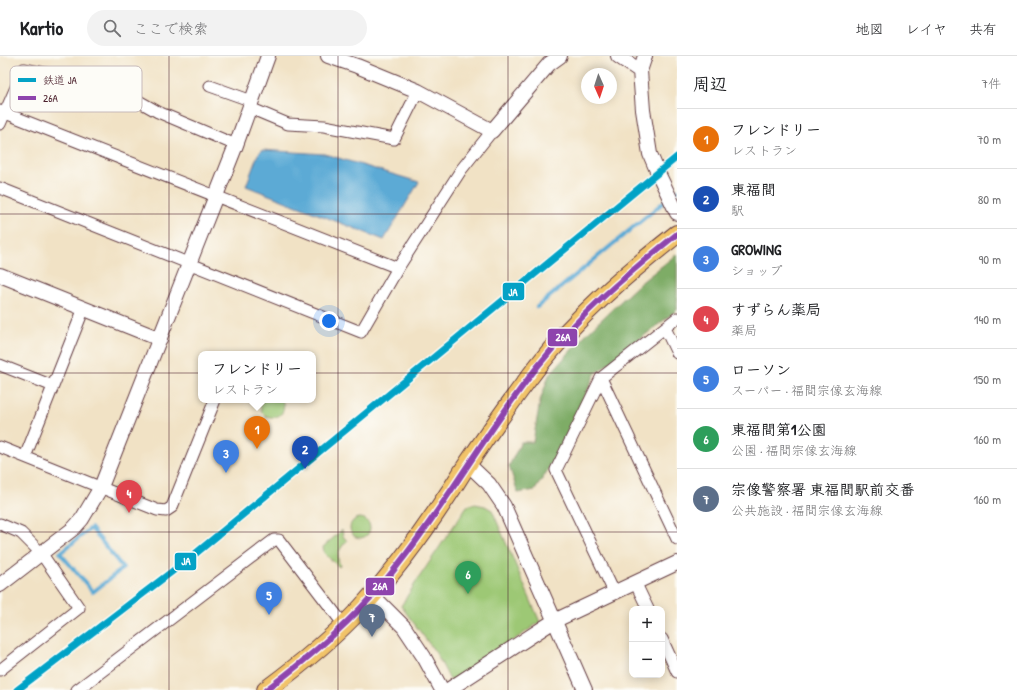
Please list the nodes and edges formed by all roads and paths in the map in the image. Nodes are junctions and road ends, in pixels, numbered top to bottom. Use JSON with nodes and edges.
{"nodes":[{"id":1,"x":268,"y":56,"type":"edge"},
{"id":2,"x":328,"y":56,"type":"edge"},
{"id":3,"x":560,"y":56,"type":"edge"},
{"id":4,"x":618,"y":56,"type":"edge"},
{"id":5,"x":645,"y":56,"type":"edge"},
{"id":6,"x":640,"y":70,"type":"junction"},
{"id":7,"x":210,"y":86,"type":"dead end"},
{"id":8,"x":418,"y":91,"type":"junction"},
{"id":9,"x":10,"y":96,"type":"edge"},
{"id":10,"x":142,"y":102,"type":"edge"},
{"id":11,"x":251,"y":104,"type":"junction"},
{"id":12,"x":2,"y":112,"type":"edge"},
{"id":13,"x":0,"y":124,"type":"edge"},
{"id":14,"x":492,"y":131,"type":"junction"},
{"id":15,"x":236,"y":145,"type":"junction"},
{"id":16,"x":0,"y":188,"type":"edge"},
{"id":17,"x":216,"y":196,"type":"junction"},
{"id":18,"x":677,"y":213,"type":"edge"},
{"id":19,"x":677,"y":234,"type":"edge"},
{"id":20,"x":190,"y":263,"type":"junction"},
{"id":21,"x":398,"y":268,"type":"junction"},
{"id":22,"x":0,"y":275,"type":"edge"},
{"id":23,"x":84,"y":308,"type":"junction"},
{"id":24,"x":677,"y":318,"type":"edge"},
{"id":25,"x":665,"y":328,"type":"junction"},
{"id":26,"x":160,"y":339,"type":"junction"},
{"id":27,"x":677,"y":353,"type":"edge"},
{"id":28,"x":0,"y":365,"type":"edge"},
{"id":29,"x":601,"y":378,"type":"junction"},
{"id":30,"x":53,"y":386,"type":"junction"},
{"id":31,"x":214,"y":403,"type":"edge"},
{"id":32,"x":0,"y":447,"type":"edge"},
{"id":33,"x":25,"y":457,"type":"junction"},
{"id":34,"x":468,"y":464,"type":"junction"},
{"id":35,"x":101,"y":487,"type":"junction"},
{"id":36,"x":0,"y":524,"type":"edge"},
{"id":37,"x":677,"y":539,"type":"edge"},
{"id":38,"x":41,"y":553,"type":"junction"},
{"id":39,"x":677,"y":562,"type":"edge"},
{"id":40,"x":635,"y":582,"type":"junction"},
{"id":41,"x":0,"y":584,"type":"edge"},
{"id":42,"x":614,"y":592,"type":"junction"},
{"id":43,"x":372,"y":595,"type":"junction"},
{"id":44,"x":647,"y":606,"type":"edge"},
{"id":45,"x":554,"y":621,"type":"junction"},
{"id":46,"x":344,"y":625,"type":"junction"},
{"id":47,"x":664,"y":642,"type":"edge"},
{"id":48,"x":676,"y":664,"type":"edge"},
{"id":49,"x":0,"y":670,"type":"edge"},
{"id":50,"x":441,"y":689,"type":"edge"},
{"id":51,"x":77,"y":690,"type":"edge"},
{"id":52,"x":266,"y":690,"type":"edge"},
{"id":53,"x":585,"y":690,"type":"edge"}],
"edges":[{"from":1,"to":11,"type":"street"},
{"from":2,"to":8,"type":"street"},
{"from":3,"to":14,"type":"street"},
{"from":4,"to":6,"type":"street"},
{"from":5,"to":6,"type":"street"},
{"from":6,"to":18,"type":"street"},
{"from":7,"to":11,"type":"street"},
{"from":8,"to":11,"type":"street"},
{"from":8,"to":14,"type":"street"},
{"from":9,"to":12,"type":"street"},
{"from":10,"to":15,"type":"street"},
{"from":11,"to":15,"type":"street"},
{"from":12,"to":13,"type":"street"},
{"from":12,"to":17,"type":"street"},
{"from":14,"to":21,"type":"street"},
{"from":15,"to":17,"type":"street"},
{"from":16,"to":20,"type":"street"},
{"from":17,"to":20,"type":"street"},
{"from":17,"to":21,"type":"street"},
{"from":19,"to":34,"type":"main road"},
{"from":20,"to":21,"type":"street"},
{"from":20,"to":26,"type":"street"},
{"from":22,"to":23,"type":"street"},
{"from":23,"to":26,"type":"street"},
{"from":23,"to":30,"type":"street"},
{"from":24,"to":25,"type":"street"},
{"from":25,"to":27,"type":"street"},
{"from":25,"to":29,"type":"street"},
{"from":26,"to":35,"type":"street"},
{"from":28,"to":30,"type":"street"},
{"from":29,"to":37,"type":"street"},
{"from":29,"to":42,"type":"street"},
{"from":30,"to":33,"type":"street"},
{"from":31,"to":35,"type":"street"},
{"from":32,"to":33,"type":"street"},
{"from":33,"to":35,"type":"street"},
{"from":34,"to":43,"type":"main road"},
{"from":34,"to":45,"type":"street"},
{"from":35,"to":38,"type":"street"},
{"from":36,"to":38,"type":"street"},
{"from":38,"to":41,"type":"street"},
{"from":38,"to":49,"type":"street"},
{"from":39,"to":40,"type":"street"},
{"from":40,"to":42,"type":"street"},
{"from":40,"to":44,"type":"street"},
{"from":42,"to":45,"type":"street"},
{"from":43,"to":46,"type":"main road"},
{"from":43,"to":50,"type":"street"},
{"from":45,"to":50,"type":"street"},
{"from":45,"to":53,"type":"street"},
{"from":46,"to":51,"type":"street"},
{"from":46,"to":52,"type":"main road"},
{"from":47,"to":48,"type":"street"}]}
